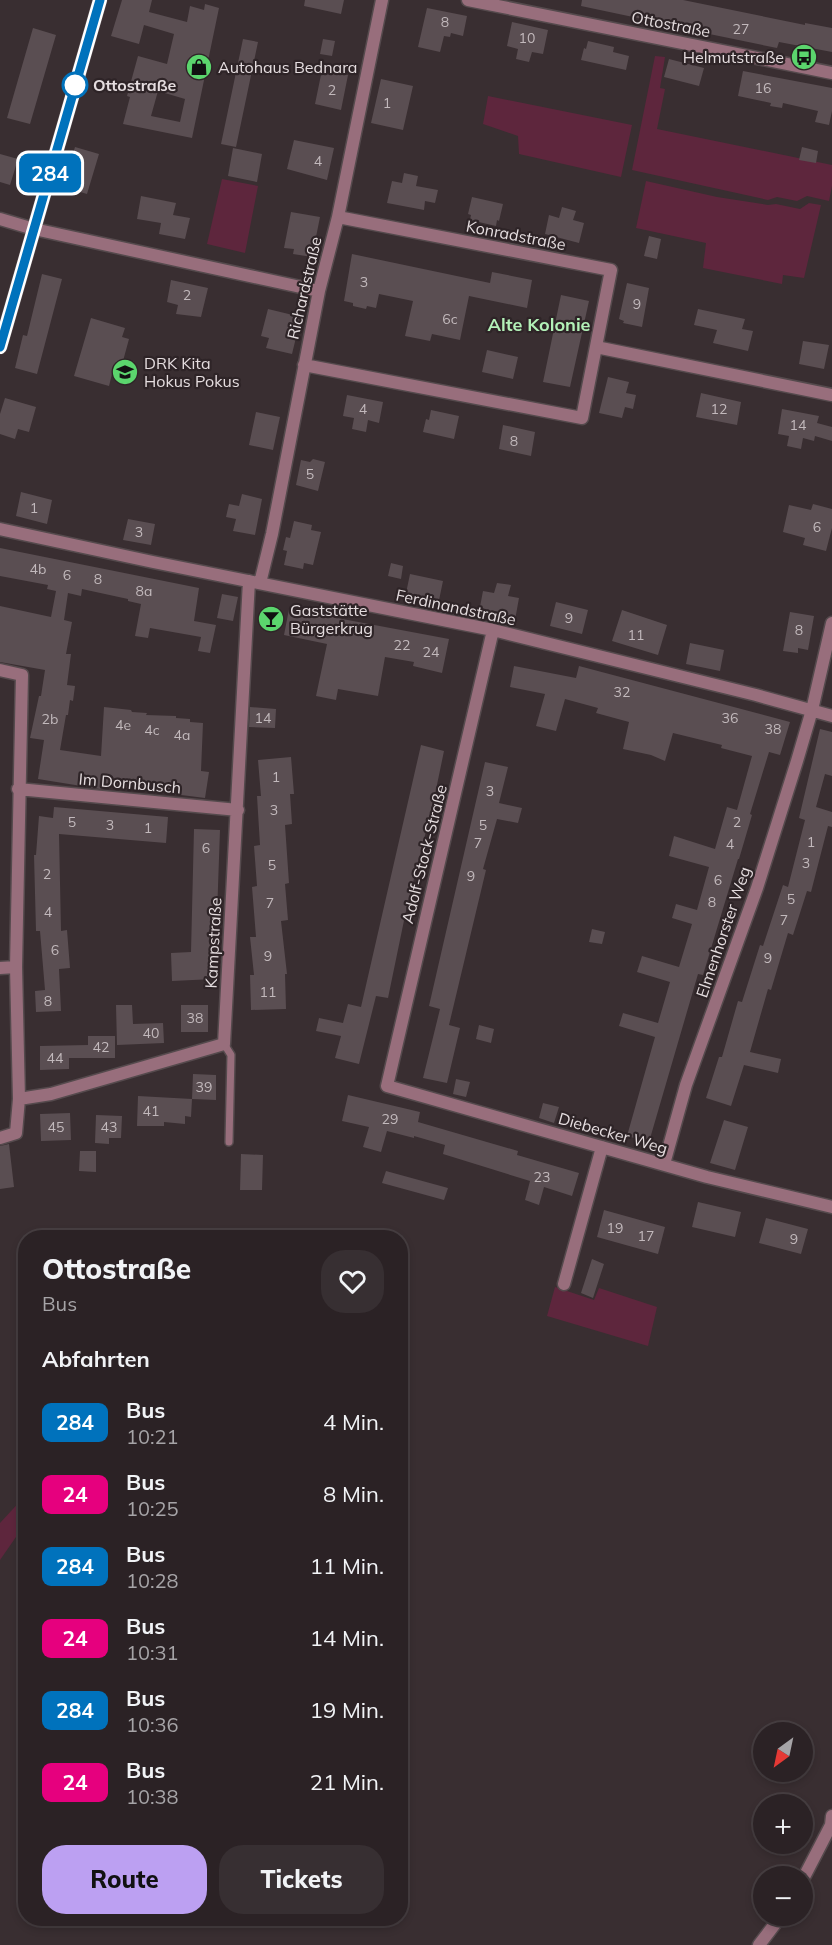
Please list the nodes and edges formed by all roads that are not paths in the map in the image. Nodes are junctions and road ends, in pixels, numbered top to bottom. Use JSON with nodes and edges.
{"nodes":[{"id":1,"x":100,"y":0,"type":"edge"},
{"id":2,"x":382,"y":0,"type":"edge"},
{"id":3,"x":468,"y":0,"type":"edge"},
{"id":4,"x":832,"y":73,"type":"edge"},
{"id":5,"x":338,"y":217,"type":"junction"},
{"id":6,"x":0,"y":219,"type":"edge"},
{"id":7,"x":34,"y":229,"type":"junction"},
{"id":8,"x":319,"y":291,"type":"junction"},
{"id":9,"x":0,"y":347,"type":"edge"},
{"id":10,"x":596,"y":347,"type":"junction"},
{"id":11,"x":304,"y":365,"type":"junction"},
{"id":12,"x":832,"y":395,"type":"edge"},
{"id":13,"x":0,"y":529,"type":"edge"},
{"id":14,"x":254,"y":582,"type":"junction"},
{"id":15,"x":832,"y":623,"type":"edge"},
{"id":16,"x":493,"y":630,"type":"junction"},
{"id":17,"x":0,"y":670,"type":"edge"},
{"id":18,"x":812,"y":710,"type":"junction"},
{"id":19,"x":832,"y":716,"type":"edge"},
{"id":20,"x":18,"y":789,"type":"junction"},
{"id":21,"x":237,"y":810,"type":"junction"},
{"id":22,"x":16,"y":967,"type":"junction"},
{"id":23,"x":0,"y":968,"type":"edge"},
{"id":24,"x":224,"y":1044,"type":"junction"},
{"id":25,"x":387,"y":1086,"type":"joint"},
{"id":26,"x":19,"y":1099,"type":"junction"},
{"id":27,"x":0,"y":1138,"type":"edge"},
{"id":28,"x":229,"y":1143,"type":"dead end"},
{"id":29,"x":602,"y":1147,"type":"junction"},
{"id":30,"x":663,"y":1164,"type":"junction"},
{"id":31,"x":832,"y":1207,"type":"edge"},
{"id":32,"x":564,"y":1284,"type":"dead end"},
{"id":33,"x":832,"y":1816,"type":"edge"},
{"id":34,"x":810,"y":1866,"type":"edge"},
{"id":35,"x":773,"y":1926,"type":"edge"},
{"id":36,"x":759,"y":1945,"type":"edge"}],
"edges":[{"from":1,"to":7,"type":"main road"},
{"from":2,"to":5,"type":"street","name":"Richardstraße"},
{"from":3,"to":4,"type":"street","name":"Ottostraße"},
{"from":5,"to":8,"type":"street","name":"Richardstraße"},
{"from":5,"to":10,"type":"street","name":"Konradstraße"},
{"from":6,"to":7,"type":"street"},
{"from":7,"to":8,"type":"street"},
{"from":7,"to":9,"type":"main road"},
{"from":8,"to":11,"type":"street","name":"Richardstraße"},
{"from":10,"to":11,"type":"street","name":"Konradstraße"},
{"from":10,"to":12,"type":"street"},
{"from":11,"to":14,"type":"street","name":"Richardstraße"},
{"from":13,"to":14,"type":"street","name":"Ferdinandstraße"},
{"from":14,"to":16,"type":"street","name":"Ferdinandstraße"},
{"from":14,"to":21,"type":"street","name":"Kampstraße"},
{"from":15,"to":18,"type":"street"},
{"from":16,"to":18,"type":"street","name":"Ferdinandstraße"},
{"from":16,"to":25,"type":"street","name":"Adolf-Stock-Straße"},
{"from":17,"to":20,"type":"street"},
{"from":18,"to":19,"type":"street","name":"Ferdinandstraße"},
{"from":18,"to":30,"type":"street","name":"Elmenhorster Weg"},
{"from":20,"to":21,"type":"street","name":"Im Dornbusch"},
{"from":20,"to":22,"type":"street"},
{"from":21,"to":24,"type":"street","name":"Kampstraße"},
{"from":22,"to":23,"type":"street"},
{"from":22,"to":26,"type":"street"},
{"from":24,"to":26,"type":"street"},
{"from":24,"to":28,"type":"lane"},
{"from":25,"to":29,"type":"street","name":"Diebecker Weg"},
{"from":26,"to":27,"type":"street"},
{"from":29,"to":30,"type":"street","name":"Diebecker Weg"},
{"from":29,"to":32,"type":"street"},
{"from":30,"to":31,"type":"street","name":"Diebecker Weg"},
{"from":33,"to":34,"type":"street"},
{"from":35,"to":36,"type":"street"}]}
